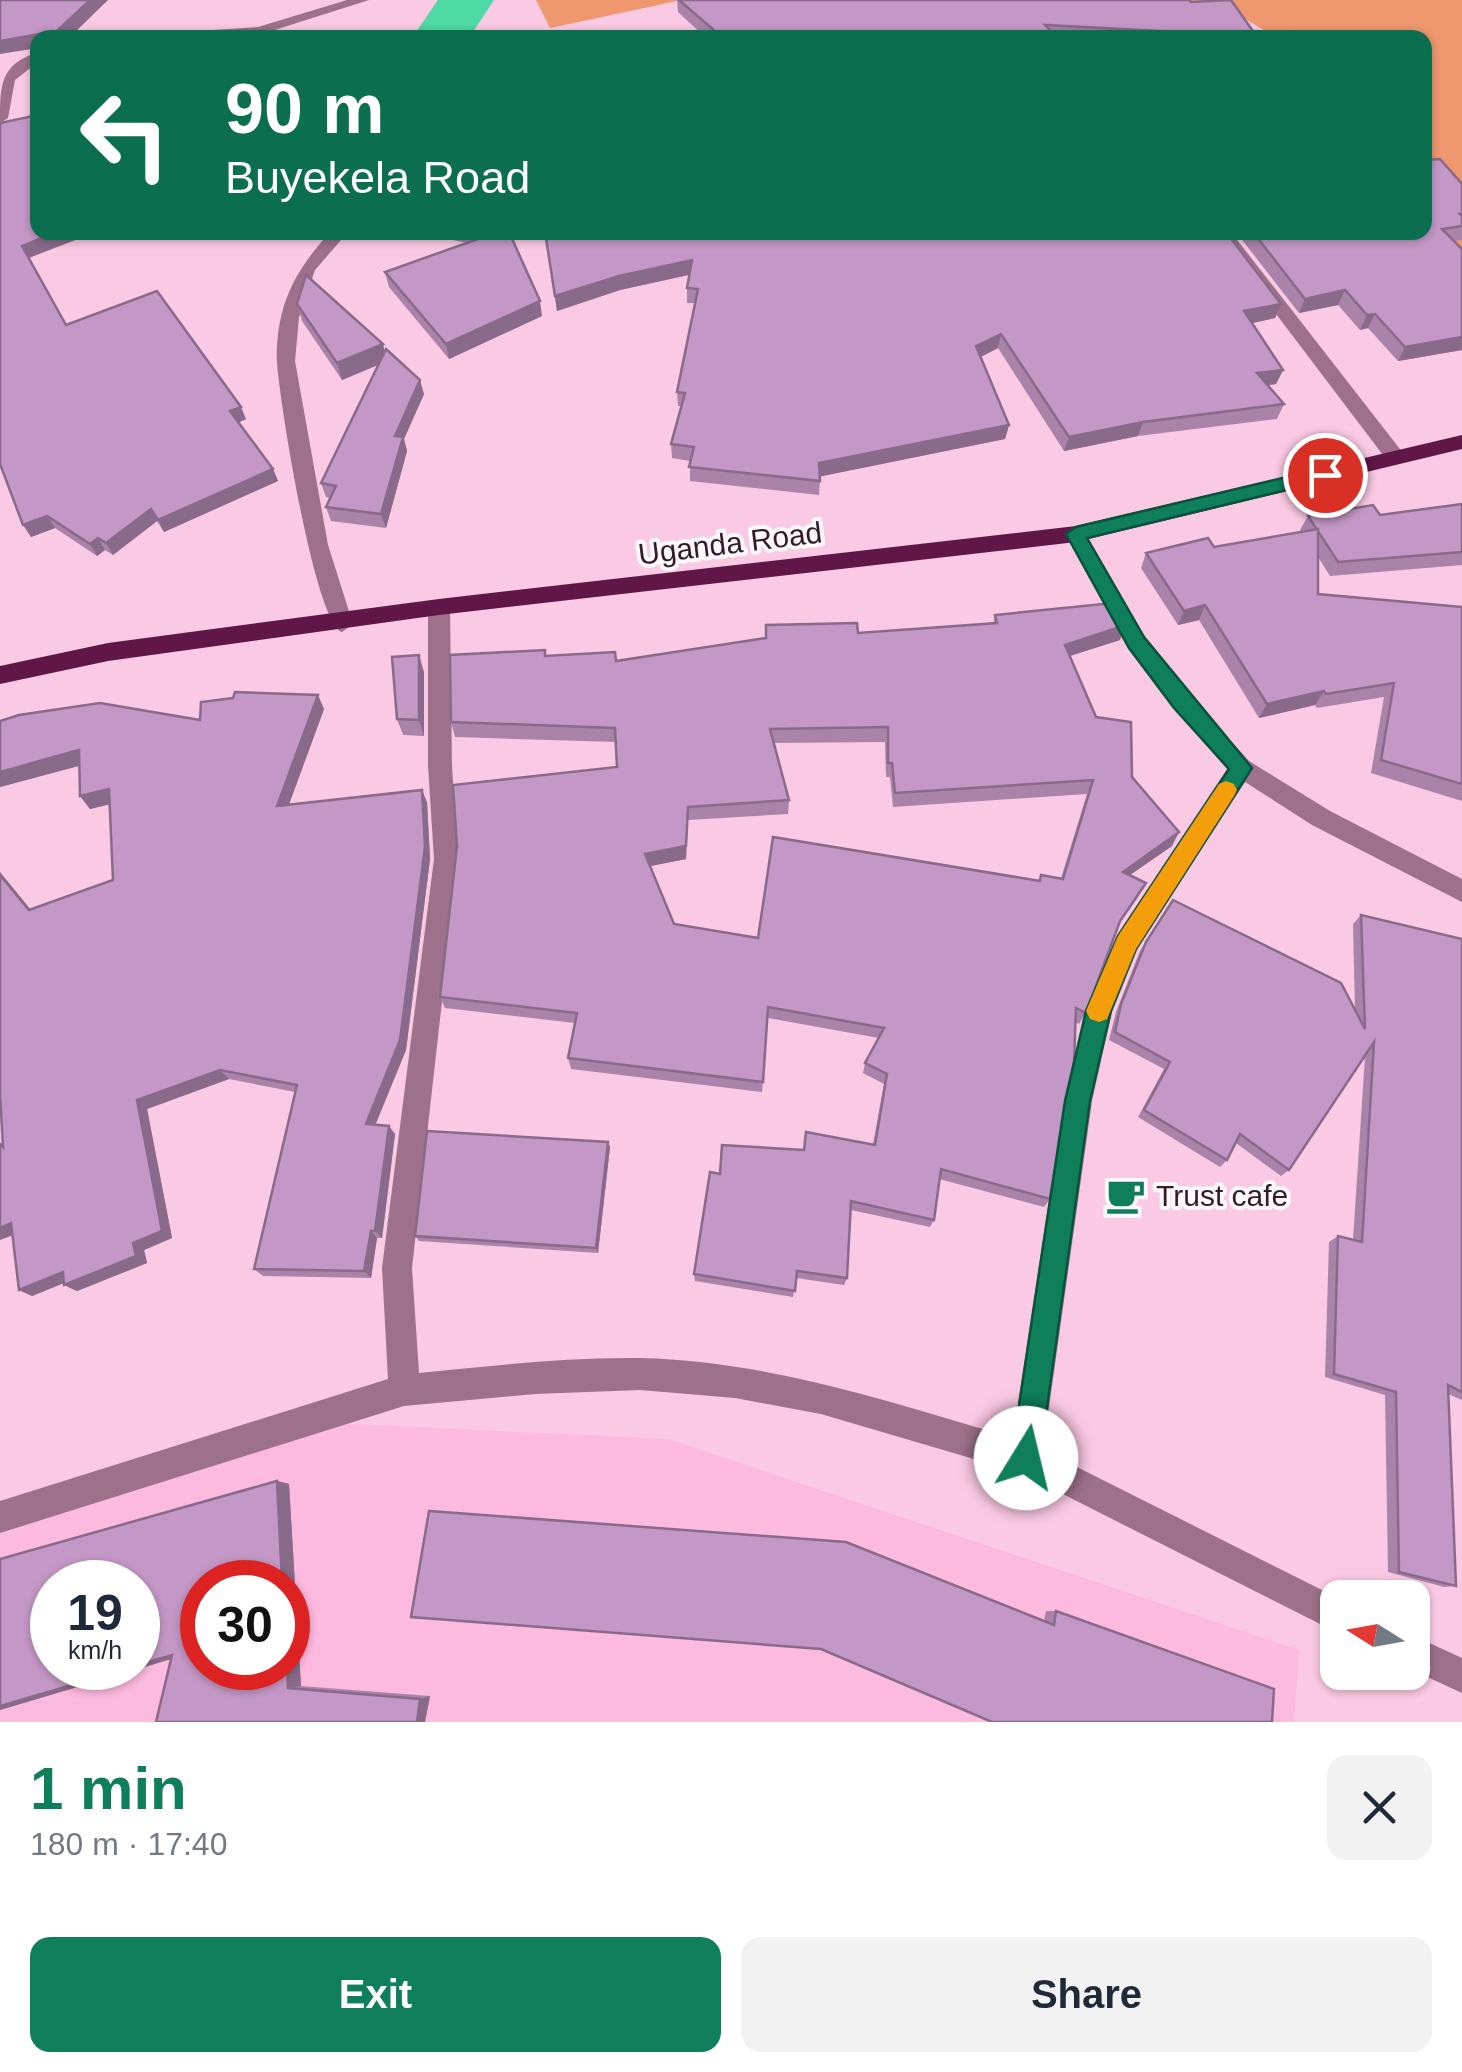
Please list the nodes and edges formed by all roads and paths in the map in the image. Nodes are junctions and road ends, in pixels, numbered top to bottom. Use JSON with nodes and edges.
{"nodes":[{"id":1,"x":362,"y":0,"type":"edge"},
{"id":2,"x":264,"y":30,"type":"edge"},
{"id":3,"x":30,"y":59,"type":"edge"},
{"id":4,"x":0,"y":118,"type":"edge"},
{"id":5,"x":333,"y":240,"type":"edge"},
{"id":6,"x":1228,"y":240,"type":"edge"},
{"id":7,"x":1462,"y":442,"type":"edge"},
{"id":8,"x":1396,"y":458,"type":"junction"},
{"id":9,"x":1076,"y":534,"type":"junction"},
{"id":10,"x":438,"y":607,"type":"junction"},
{"id":11,"x":342,"y":624,"type":"junction"},
{"id":12,"x":0,"y":675,"type":"edge"},
{"id":13,"x":1241,"y":768,"type":"junction"},
{"id":14,"x":1462,"y":891,"type":"edge"},
{"id":15,"x":404,"y":1390,"type":"junction"},
{"id":16,"x":1026,"y":1458,"type":"junction"},
{"id":17,"x":0,"y":1517,"type":"edge"},
{"id":18,"x":1320,"y":1607,"type":"edge"},
{"id":19,"x":1430,"y":1661,"type":"edge"},
{"id":20,"x":1462,"y":1676,"type":"edge"}],
"edges":[{"from":1,"to":2,"type":"street"},
{"from":3,"to":4,"type":"street"},
{"from":5,"to":11,"type":"street"},
{"from":6,"to":8,"type":"street"},
{"from":7,"to":8,"type":"main road","name":"Uganda Road"},
{"from":8,"to":9,"type":"main road","name":"Uganda Road"},
{"from":9,"to":10,"type":"main road","name":"Uganda Road"},
{"from":9,"to":13,"type":"street"},
{"from":10,"to":11,"type":"main road","name":"Uganda Road"},
{"from":10,"to":15,"type":"street"},
{"from":11,"to":12,"type":"main road","name":"Uganda Road"},
{"from":13,"to":14,"type":"street"},
{"from":13,"to":16,"type":"street"},
{"from":15,"to":16,"type":"street"},
{"from":15,"to":17,"type":"street"},
{"from":16,"to":18,"type":"street"},
{"from":19,"to":20,"type":"street"}]}
